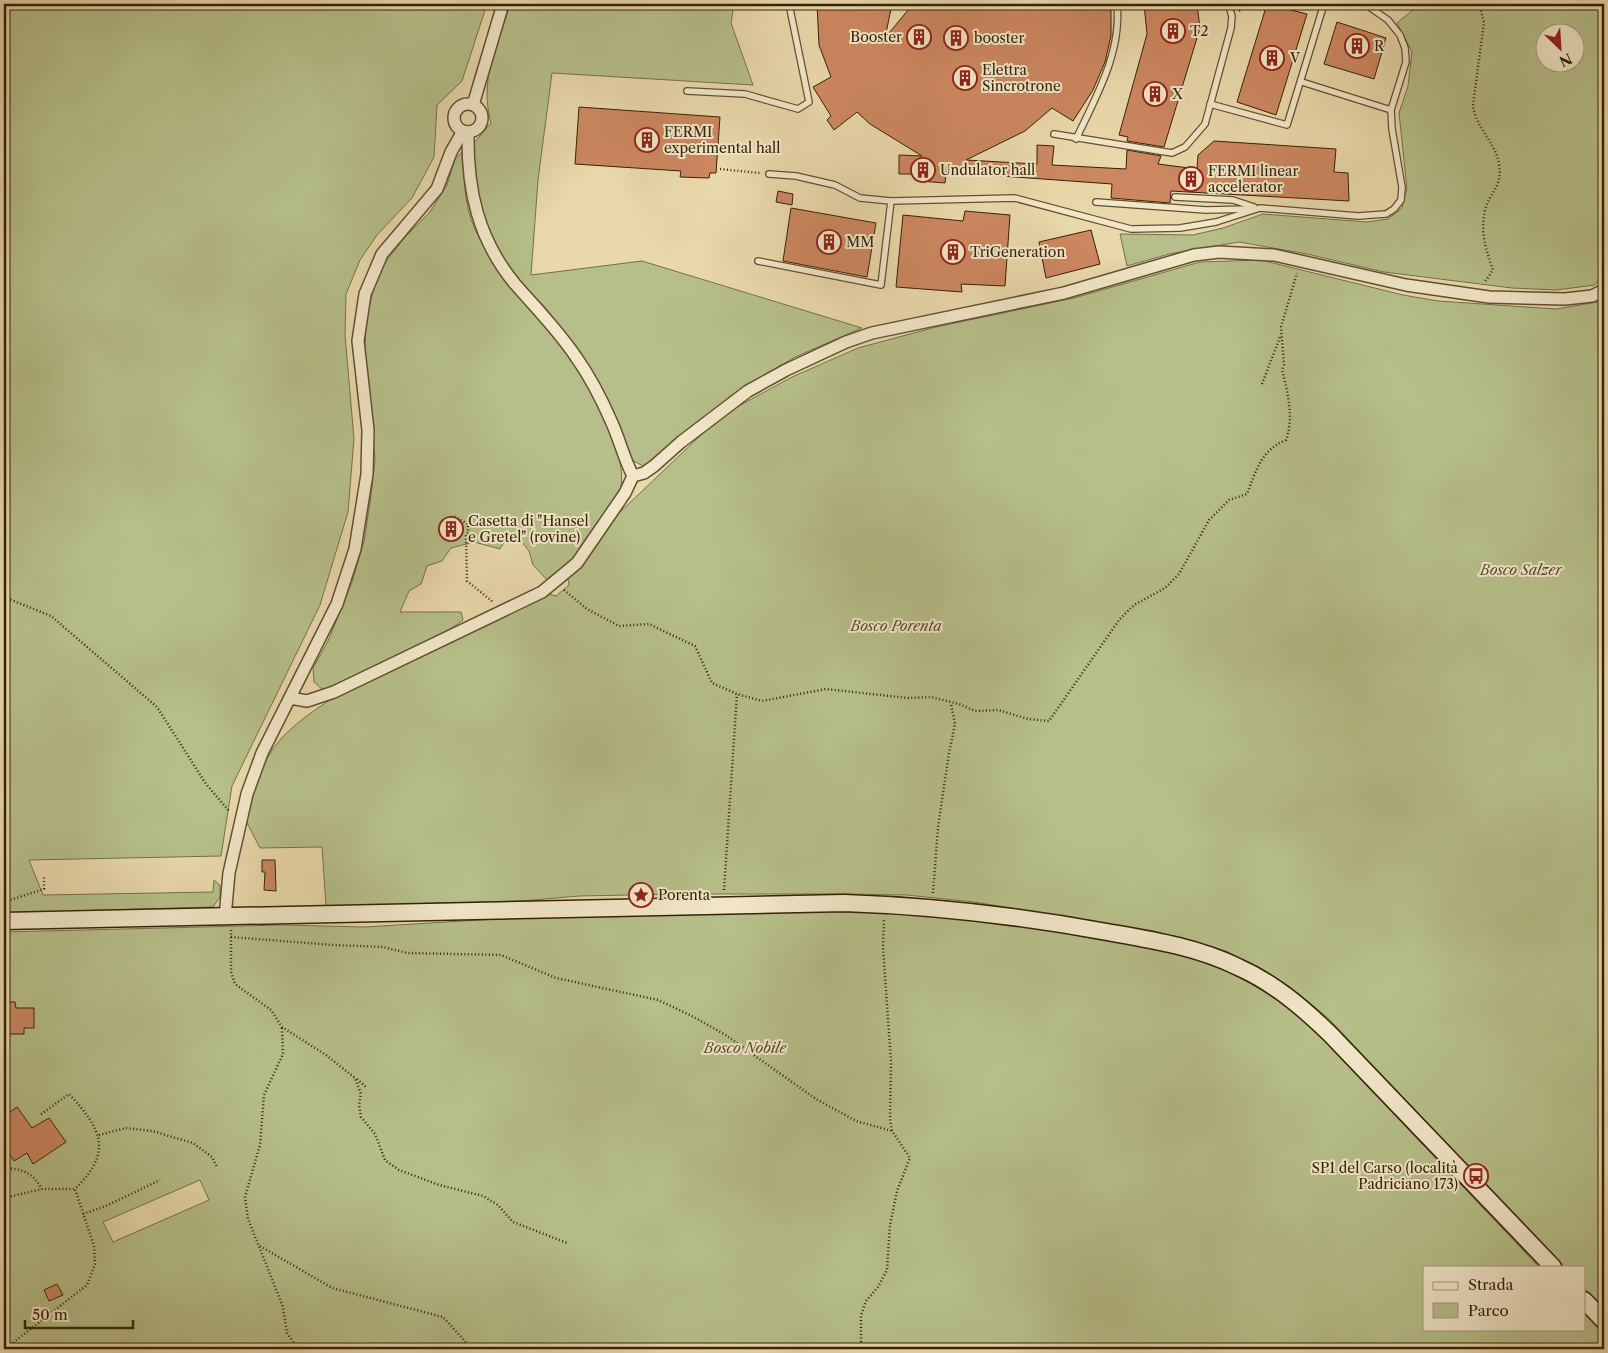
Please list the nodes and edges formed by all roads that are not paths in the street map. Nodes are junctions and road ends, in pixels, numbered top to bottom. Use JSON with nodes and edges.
{"nodes":[{"id":1,"x":503,"y":4,"type":"edge"},
{"id":2,"x":788,"y":4,"type":"edge"},
{"id":3,"x":1117,"y":4,"type":"edge"},
{"id":4,"x":1228,"y":4,"type":"edge"},
{"id":5,"x":1324,"y":4,"type":"edge"},
{"id":6,"x":1365,"y":4,"type":"edge"},
{"id":7,"x":1302,"y":82,"type":"junction"},
{"id":8,"x":687,"y":91,"type":"dead end"},
{"id":9,"x":1210,"y":104,"type":"junction"},
{"id":10,"x":473,"y":105,"type":"junction"},
{"id":11,"x":1391,"y":110,"type":"junction"},
{"id":12,"x":465,"y":132,"type":"junction"},
{"id":13,"x":1054,"y":134,"type":"dead end"},
{"id":14,"x":1076,"y":139,"type":"junction"},
{"id":15,"x":769,"y":174,"type":"road end"},
{"id":16,"x":1175,"y":197,"type":"dead end"},
{"id":17,"x":891,"y":201,"type":"junction"},
{"id":18,"x":1096,"y":202,"type":"dead end"},
{"id":19,"x":1260,"y":208,"type":"junction"},
{"id":20,"x":758,"y":261,"type":"dead end"},
{"id":21,"x":1604,"y":290,"type":"edge"},
{"id":22,"x":633,"y":476,"type":"junction"},
{"id":23,"x":290,"y":698,"type":"junction"},
{"id":24,"x":228,"y":917,"type":"junction"},
{"id":25,"x":4,"y":921,"type":"edge"},
{"id":26,"x":1552,"y":1266,"type":"edge"},
{"id":27,"x":1586,"y":1302,"type":"edge"},
{"id":28,"x":1604,"y":1321,"type":"edge"}],
"edges":[{"from":1,"to":10,"type":"street"},
{"from":2,"to":8,"type":"lane"},
{"from":3,"to":14,"type":"lane"},
{"from":4,"to":9,"type":"lane"},
{"from":5,"to":7,"type":"lane"},
{"from":6,"to":11,"type":"lane"},
{"from":7,"to":9,"type":"lane"},
{"from":7,"to":11,"type":"lane"},
{"from":9,"to":14,"type":"lane"},
{"from":10,"to":12,"type":"street"},
{"from":10,"to":12,"type":"street"},
{"from":11,"to":19,"type":"lane"},
{"from":12,"to":22,"type":"street"},
{"from":12,"to":23,"type":"street"},
{"from":13,"to":14,"type":"lane"},
{"from":15,"to":17,"type":"lane"},
{"from":16,"to":19,"type":"lane"},
{"from":17,"to":19,"type":"lane"},
{"from":17,"to":20,"type":"lane"},
{"from":18,"to":19,"type":"lane"},
{"from":21,"to":22,"type":"street"},
{"from":22,"to":23,"type":"street"},
{"from":23,"to":24,"type":"street"},
{"from":24,"to":25,"type":"main road"},
{"from":24,"to":26,"type":"main road"},
{"from":27,"to":28,"type":"main road"}]}
